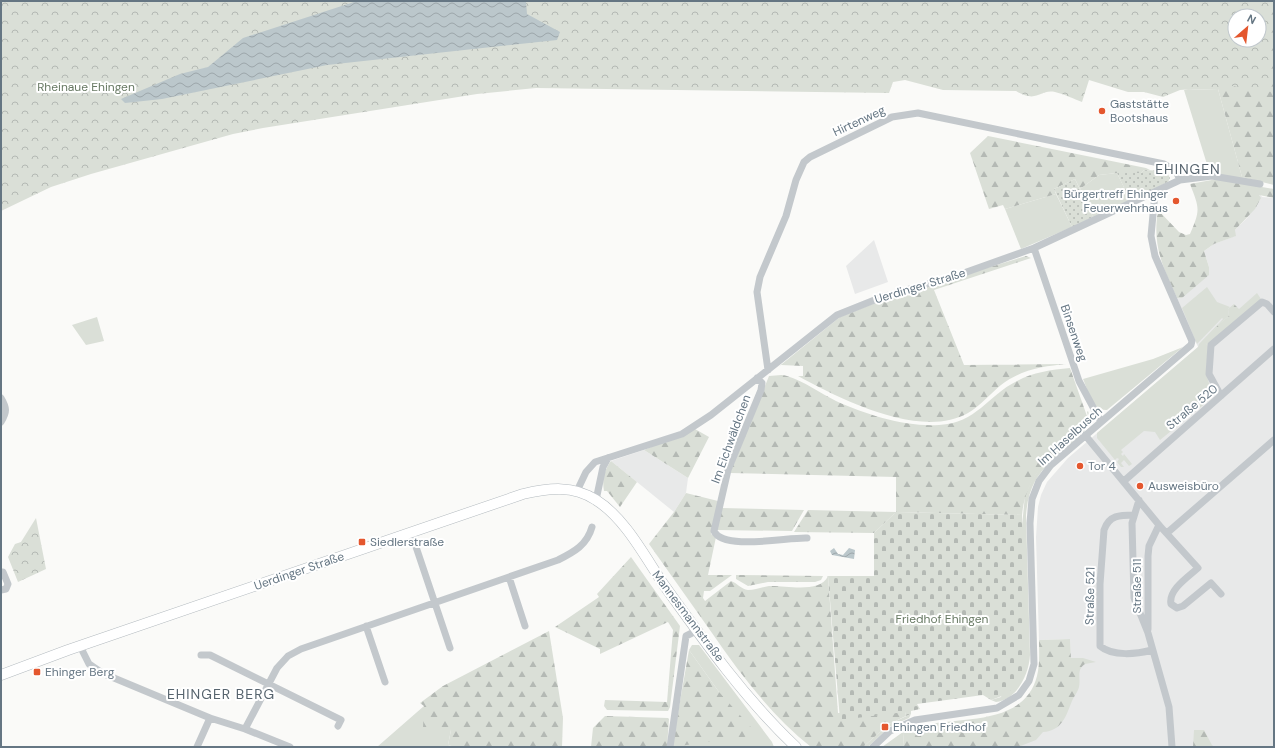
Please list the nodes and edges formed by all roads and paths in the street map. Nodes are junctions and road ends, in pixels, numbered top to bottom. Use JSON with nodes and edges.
{"nodes":[{"id":1,"x":1180,"y":180,"type":"junction"},
{"id":2,"x":1260,"y":184,"type":"dead end"},
{"id":3,"x":1155,"y":193,"type":"junction"},
{"id":4,"x":1034,"y":248,"type":"junction"},
{"id":5,"x":1274,"y":312,"type":"edge"},
{"id":6,"x":1274,"y":349,"type":"edge"},
{"id":7,"x":768,"y":370,"type":"junction"},
{"id":8,"x":758,"y":378,"type":"junction"},
{"id":9,"x":1221,"y":396,"type":"junction"},
{"id":10,"x":1,"y":398,"type":"edge"},
{"id":11,"x":1,"y":422,"type":"edge"},
{"id":12,"x":1101,"y":422,"type":"junction"},
{"id":13,"x":1085,"y":435,"type":"junction"},
{"id":14,"x":1274,"y":440,"type":"edge"},
{"id":15,"x":608,"y":458,"type":"junction"},
{"id":16,"x":1124,"y":481,"type":"junction"},
{"id":17,"x":577,"y":491,"type":"junction"},
{"id":18,"x":596,"y":500,"type":"junction"},
{"id":19,"x":1139,"y":500,"type":"junction"},
{"id":20,"x":1134,"y":515,"type":"junction"},
{"id":21,"x":1159,"y":525,"type":"junction"},
{"id":22,"x":592,"y":527,"type":"dead end"},
{"id":23,"x":411,"y":532,"type":"junction"},
{"id":24,"x":1167,"y":533,"type":"junction"},
{"id":25,"x":807,"y":538,"type":"dead end"},
{"id":26,"x":1,"y":572,"type":"edge"},
{"id":27,"x":510,"y":577,"type":"junction"},
{"id":28,"x":1,"y":590,"type":"edge"},
{"id":29,"x":1221,"y":594,"type":"dead end"},
{"id":30,"x":436,"y":602,"type":"junction"},
{"id":31,"x":366,"y":626,"type":"junction"},
{"id":32,"x":525,"y":626,"type":"dead end"},
{"id":33,"x":698,"y":630,"type":"junction"},
{"id":34,"x":1148,"y":633,"type":"junction"},
{"id":35,"x":80,"y":646,"type":"junction"},
{"id":36,"x":450,"y":648,"type":"dead end"},
{"id":37,"x":1152,"y":650,"type":"junction"},
{"id":38,"x":202,"y":655,"type":"dead end"},
{"id":39,"x":1,"y":675,"type":"edge"},
{"id":40,"x":385,"y":682,"type":"dead end"},
{"id":41,"x":268,"y":684,"type":"junction"},
{"id":42,"x":210,"y":718,"type":"junction"},
{"id":43,"x":338,"y":726,"type":"dead end"},
{"id":44,"x":245,"y":729,"type":"junction"},
{"id":45,"x":197,"y":747,"type":"edge"},
{"id":46,"x":290,"y":747,"type":"edge"},
{"id":47,"x":670,"y":747,"type":"edge"},
{"id":48,"x":796,"y":747,"type":"edge"},
{"id":49,"x":873,"y":747,"type":"edge"},
{"id":50,"x":1172,"y":747,"type":"edge"}],
"edges":[{"from":1,"to":2,"type":"street","name":"Uerdinger Straße"},
{"from":1,"to":3,"type":"street","name":"Uerdinger Straße"},
{"from":1,"to":7,"type":"street","name":"Hirtenweg"},
{"from":3,"to":4,"type":"street","name":"Uerdinger Straße"},
{"from":3,"to":12,"type":"street","name":"Im Haselbusch"},
{"from":4,"to":7,"type":"street","name":"Uerdinger Straße"},
{"from":4,"to":12,"type":"street","name":"Binsenweg"},
{"from":5,"to":9,"type":"street"},
{"from":6,"to":9,"type":"street","name":"Straße 520"},
{"from":7,"to":8,"type":"street","name":"Uerdinger Straße"},
{"from":8,"to":15,"type":"street","name":"Uerdinger Straße"},
{"from":8,"to":25,"type":"street","name":"Im Eichwäldchen"},
{"from":9,"to":16,"type":"street","name":"Straße 520"},
{"from":10,"to":11,"type":"street"},
{"from":12,"to":13,"type":"street","name":"Im Haselbusch"},
{"from":13,"to":16,"type":"street"},
{"from":13,"to":49,"type":"street","name":"Im Haselbusch"},
{"from":14,"to":24,"type":"street"},
{"from":15,"to":17,"type":"street","name":"Uerdinger Straße"},
{"from":15,"to":18,"type":"street"},
{"from":16,"to":19,"type":"street"},
{"from":17,"to":18,"type":"main road","name":"Mannesmannstraße"},
{"from":17,"to":23,"type":"main road","name":"Uerdinger Straße"},
{"from":18,"to":33,"type":"main road","name":"Mannesmannstraße"},
{"from":19,"to":20,"type":"street","name":"Straße 511"},
{"from":19,"to":21,"type":"street"},
{"from":20,"to":34,"type":"street","name":"Straße 511"},
{"from":20,"to":37,"type":"street","name":"Straße 521"},
{"from":21,"to":24,"type":"street"},
{"from":21,"to":34,"type":"street","name":"Straße 511"},
{"from":22,"to":27,"type":"street"},
{"from":23,"to":30,"type":"street"},
{"from":23,"to":35,"type":"main road","name":"Uerdinger Straße"},
{"from":24,"to":29,"type":"street"},
{"from":26,"to":28,"type":"street"},
{"from":27,"to":30,"type":"street"},
{"from":27,"to":32,"type":"street"},
{"from":30,"to":31,"type":"street"},
{"from":30,"to":36,"type":"street"},
{"from":31,"to":40,"type":"street"},
{"from":31,"to":41,"type":"street"},
{"from":33,"to":47,"type":"street"},
{"from":33,"to":48,"type":"main road","name":"Mannesmannstraße"},
{"from":34,"to":37,"type":"street","name":"Straße 511"},
{"from":35,"to":39,"type":"main road","name":"Uerdinger Straße"},
{"from":35,"to":42,"type":"street"},
{"from":37,"to":50,"type":"street","name":"Straße 511"},
{"from":38,"to":41,"type":"street"},
{"from":41,"to":43,"type":"street"},
{"from":41,"to":44,"type":"street"},
{"from":42,"to":44,"type":"street"},
{"from":42,"to":45,"type":"street"},
{"from":44,"to":46,"type":"street"}]}
